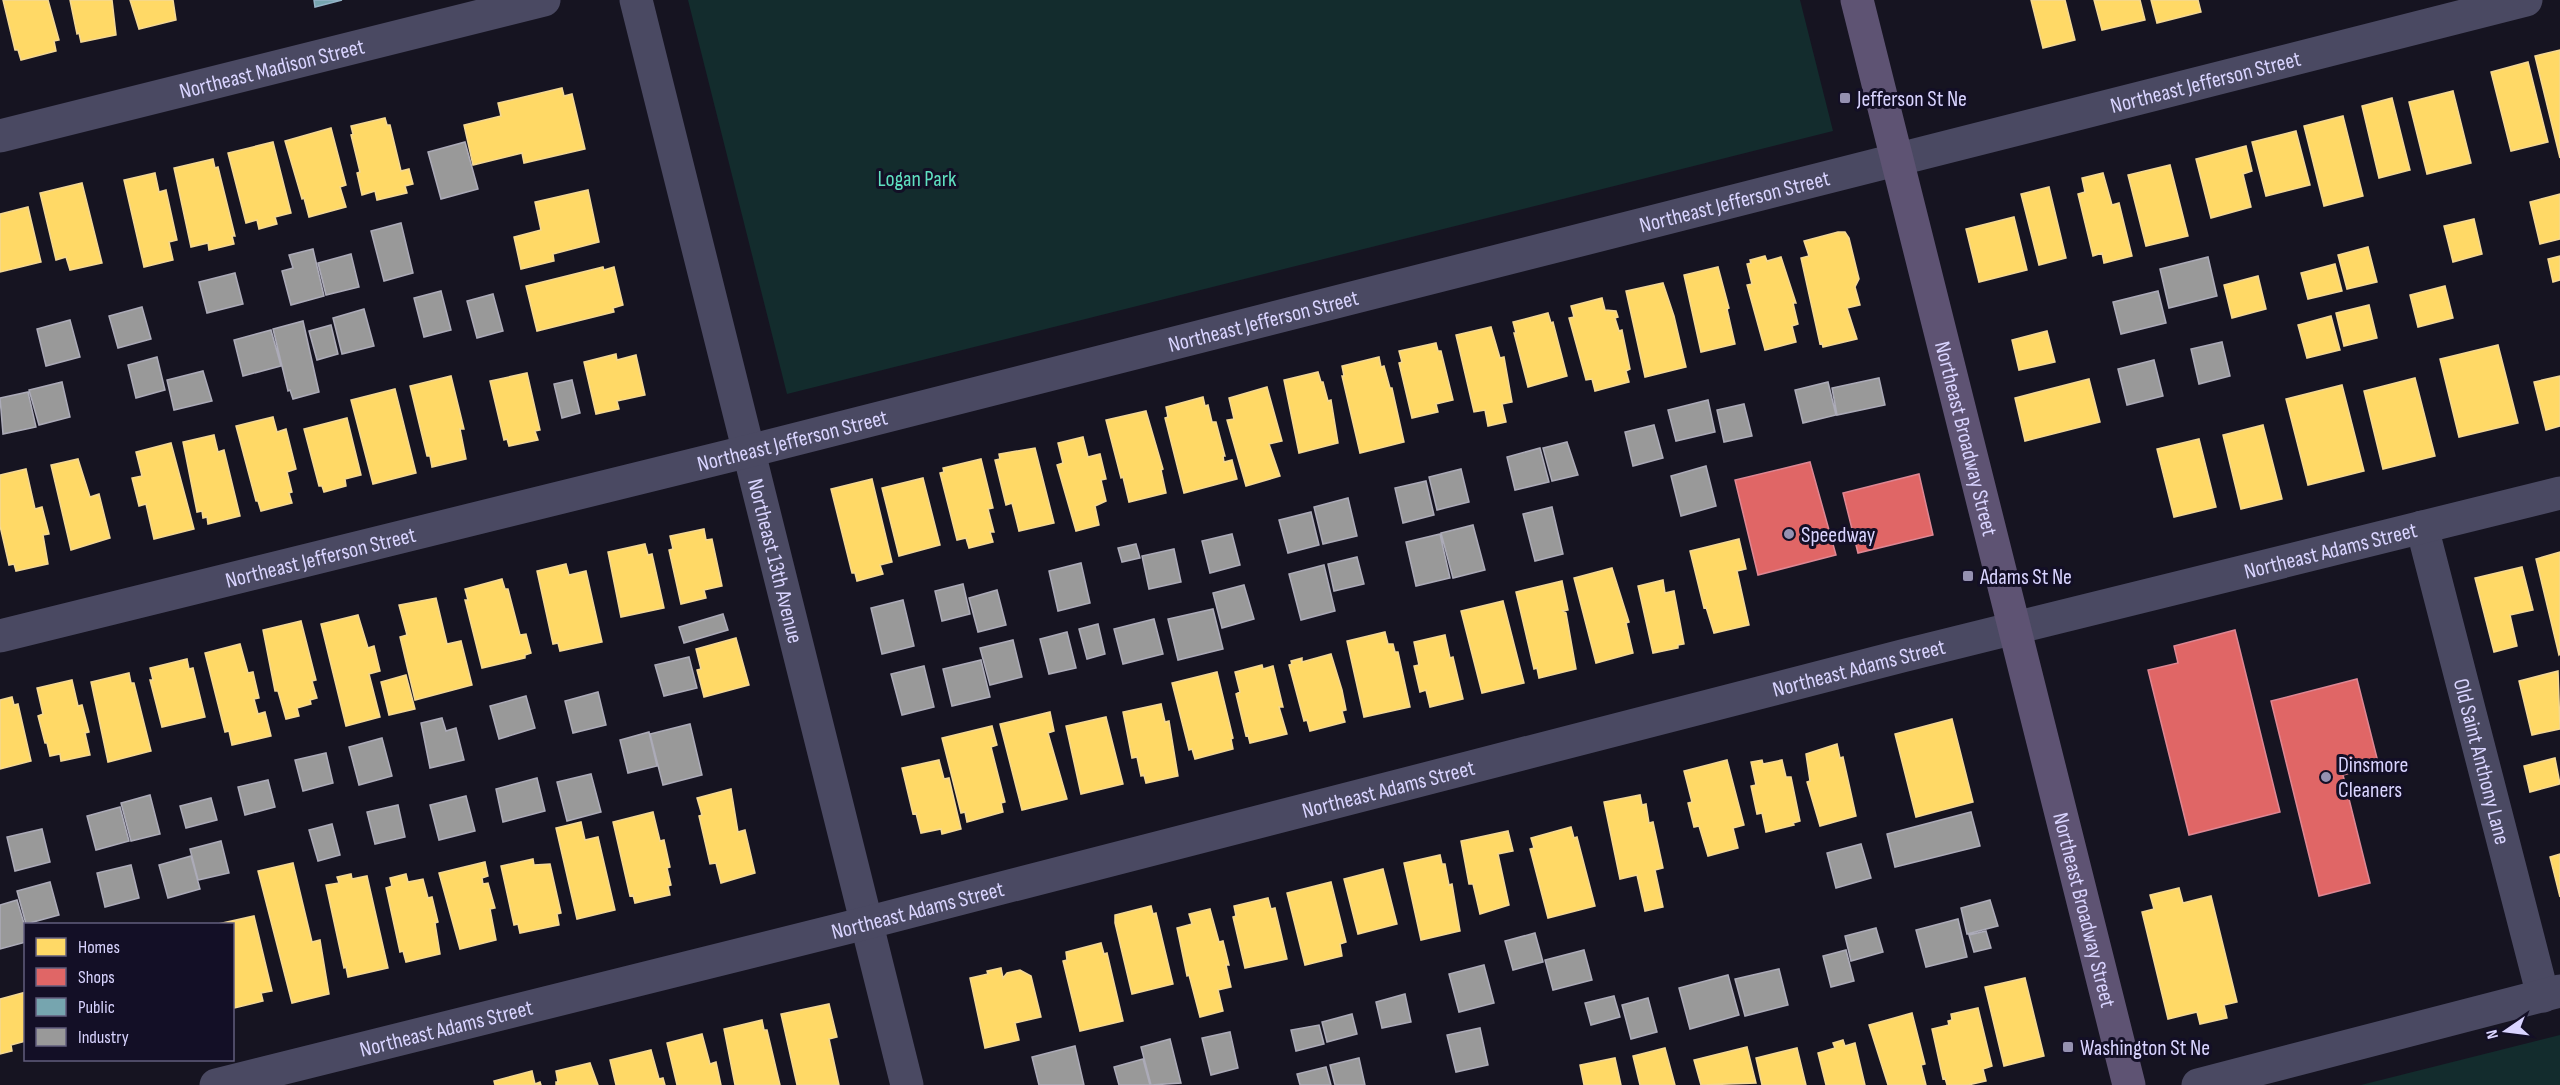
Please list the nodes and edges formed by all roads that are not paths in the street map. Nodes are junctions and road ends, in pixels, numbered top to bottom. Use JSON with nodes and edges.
{"nodes":[{"id":1,"x":544,"y":0,"type":"edge"},
{"id":2,"x":636,"y":0,"type":"edge"},
{"id":3,"x":1857,"y":0,"type":"edge"},
{"id":4,"x":2526,"y":0,"type":"edge"},
{"id":5,"x":0,"y":136,"type":"edge"},
{"id":6,"x":1896,"y":159,"type":"junction"},
{"id":7,"x":748,"y":451,"type":"junction"},
{"id":8,"x":2560,"y":493,"type":"edge"},
{"id":9,"x":2422,"y":527,"type":"junction"},
{"id":10,"x":2015,"y":628,"type":"junction"},
{"id":11,"x":0,"y":636,"type":"edge"},
{"id":12,"x":866,"y":923,"type":"junction"},
{"id":13,"x":2551,"y":993,"type":"edge"},
{"id":14,"x":216,"y":1085,"type":"edge"},
{"id":15,"x":907,"y":1085,"type":"edge"},
{"id":16,"x":2129,"y":1085,"type":"edge"},
{"id":17,"x":2198,"y":1085,"type":"edge"}],
"edges":[{"from":1,"to":5,"type":"street","name":"Northeast Madison Street"},
{"from":2,"to":7,"type":"street","name":"Northeast 13th Avenue"},
{"from":3,"to":6,"type":"main road","name":"Northeast Broadway Street"},
{"from":4,"to":6,"type":"street","name":"Northeast Jefferson Street"},
{"from":6,"to":7,"type":"street","name":"Northeast Jefferson Street"},
{"from":6,"to":10,"type":"main road","name":"Northeast Broadway Street"},
{"from":7,"to":11,"type":"street","name":"Northeast Jefferson Street"},
{"from":7,"to":12,"type":"street","name":"Northeast 13th Avenue"},
{"from":8,"to":9,"type":"street","name":"Northeast Adams Street"},
{"from":9,"to":10,"type":"street","name":"Northeast Adams Street"},
{"from":9,"to":13,"type":"street","name":"Old Saint Anthony Lane"},
{"from":10,"to":12,"type":"street","name":"Northeast Adams Street"},
{"from":10,"to":16,"type":"main road","name":"Northeast Broadway Street"},
{"from":12,"to":14,"type":"street","name":"Northeast Adams Street"},
{"from":12,"to":15,"type":"street","name":"Northeast 13th Avenue"},
{"from":13,"to":17,"type":"street"}]}
